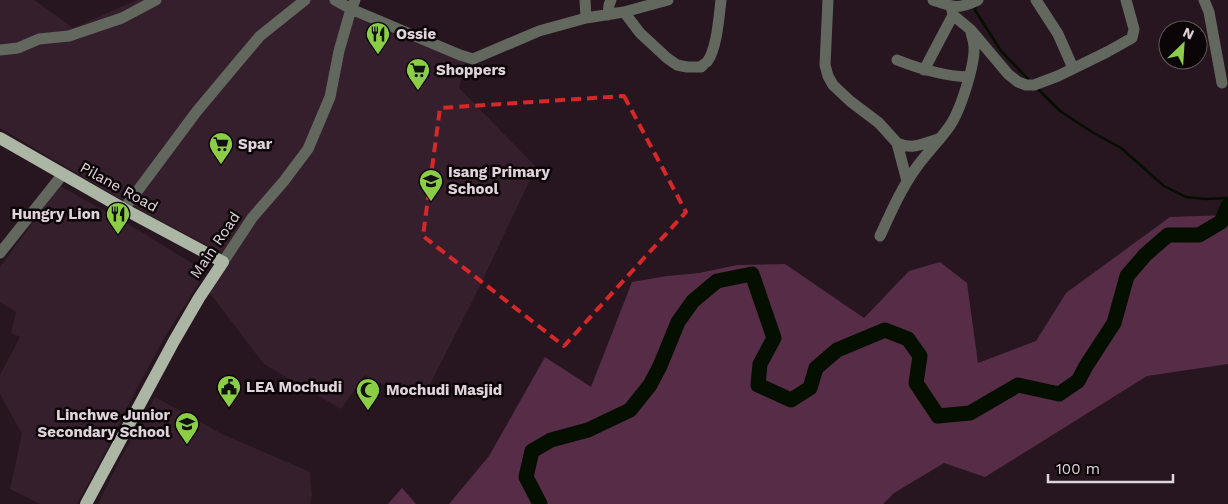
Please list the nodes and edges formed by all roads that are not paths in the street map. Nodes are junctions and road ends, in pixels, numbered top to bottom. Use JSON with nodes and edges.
{"nodes":[{"id":1,"x":156,"y":0,"type":"edge"},
{"id":2,"x":306,"y":0,"type":"edge"},
{"id":3,"x":335,"y":0,"type":"edge"},
{"id":4,"x":585,"y":0,"type":"edge"},
{"id":5,"x":611,"y":0,"type":"edge"},
{"id":6,"x":668,"y":0,"type":"edge"},
{"id":7,"x":722,"y":0,"type":"edge"},
{"id":8,"x":828,"y":0,"type":"edge"},
{"id":9,"x":933,"y":0,"type":"edge"},
{"id":10,"x":978,"y":0,"type":"edge"},
{"id":11,"x":1036,"y":0,"type":"edge"},
{"id":12,"x":1126,"y":0,"type":"edge"},
{"id":13,"x":1204,"y":0,"type":"edge"},
{"id":14,"x":353,"y":4,"type":"edge"},
{"id":15,"x":952,"y":10,"type":"junction"},
{"id":16,"x":624,"y":12,"type":"junction"},
{"id":17,"x":608,"y":15,"type":"junction"},
{"id":18,"x":586,"y":18,"type":"junction"},
{"id":19,"x":971,"y":30,"type":"junction"},
{"id":20,"x":0,"y":50,"type":"edge"},
{"id":21,"x":897,"y":60,"type":"dead end"},
{"id":22,"x":1073,"y":68,"type":"junction"},
{"id":23,"x":924,"y":70,"type":"junction"},
{"id":24,"x":968,"y":77,"type":"junction"},
{"id":25,"x":1222,"y":83,"type":"dead end"},
{"id":26,"x":0,"y":138,"type":"edge"},
{"id":27,"x":939,"y":139,"type":"junction"},
{"id":28,"x":897,"y":143,"type":"junction"},
{"id":29,"x":63,"y":174,"type":"junction"},
{"id":30,"x":907,"y":181,"type":"junction"},
{"id":31,"x":124,"y":209,"type":"junction"},
{"id":32,"x":880,"y":236,"type":"dead end"},
{"id":33,"x":0,"y":253,"type":"edge"},
{"id":34,"x":223,"y":262,"type":"junction"},
{"id":35,"x":86,"y":504,"type":"edge"}],
"edges":[{"from":1,"to":20,"type":"street"},
{"from":2,"to":31,"type":"street"},
{"from":3,"to":14,"type":"street"},
{"from":4,"to":18,"type":"street"},
{"from":5,"to":17,"type":"street"},
{"from":6,"to":16,"type":"street"},
{"from":7,"to":16,"type":"street"},
{"from":8,"to":28,"type":"street"},
{"from":9,"to":15,"type":"street"},
{"from":10,"to":15,"type":"street"},
{"from":11,"to":22,"type":"street"},
{"from":12,"to":22,"type":"street"},
{"from":13,"to":25,"type":"street"},
{"from":14,"to":18,"type":"street"},
{"from":14,"to":34,"type":"street","name":"Main Road"},
{"from":15,"to":19,"type":"street"},
{"from":15,"to":23,"type":"street"},
{"from":16,"to":17,"type":"street"},
{"from":17,"to":18,"type":"street"},
{"from":19,"to":22,"type":"street"},
{"from":19,"to":24,"type":"street"},
{"from":21,"to":23,"type":"street"},
{"from":23,"to":24,"type":"street"},
{"from":24,"to":27,"type":"street"},
{"from":26,"to":29,"type":"main road","name":"Pilane Road"},
{"from":27,"to":28,"type":"street"},
{"from":27,"to":30,"type":"street"},
{"from":28,"to":30,"type":"street"},
{"from":29,"to":31,"type":"main road","name":"Pilane Road"},
{"from":29,"to":33,"type":"street"},
{"from":30,"to":32,"type":"street"},
{"from":31,"to":34,"type":"main road","name":"Pilane Road"},
{"from":34,"to":35,"type":"main road","name":"Main Road"}]}
